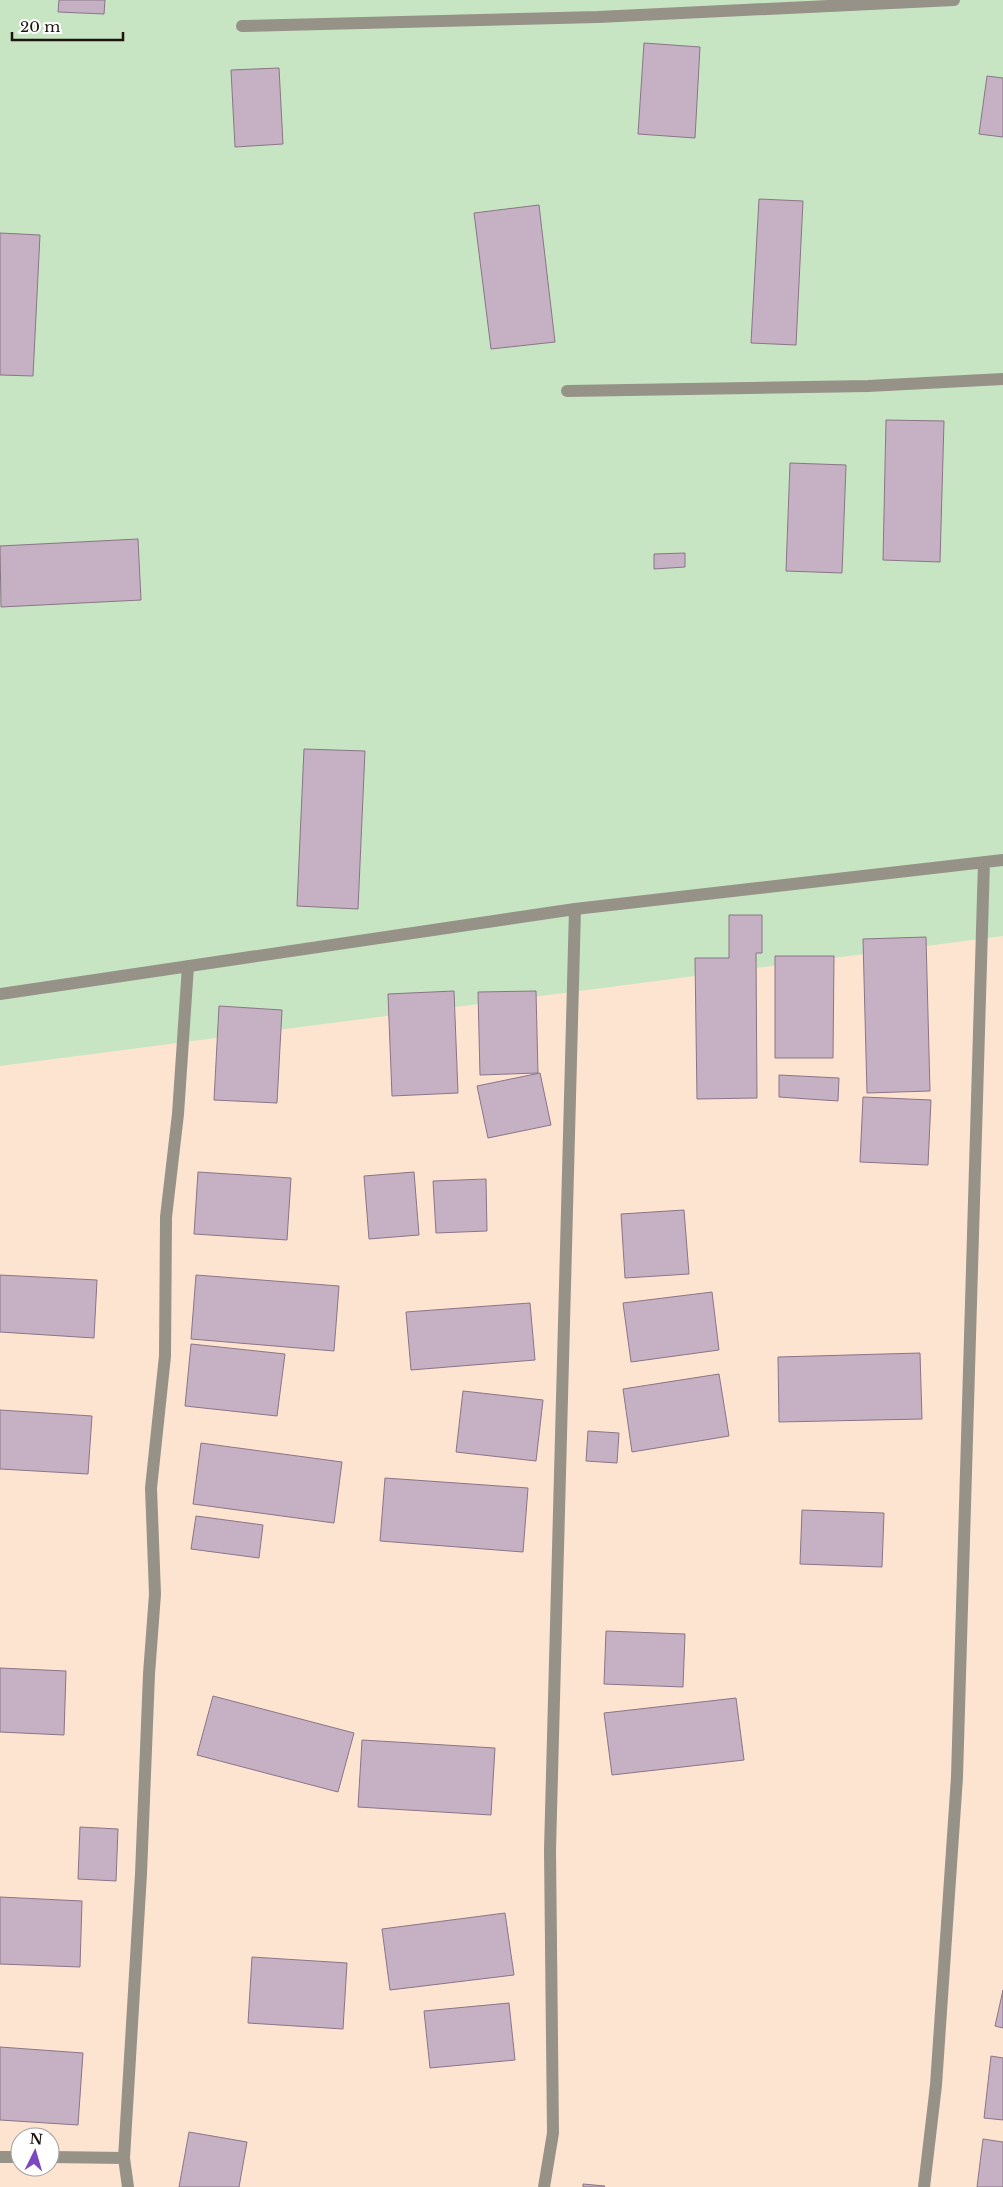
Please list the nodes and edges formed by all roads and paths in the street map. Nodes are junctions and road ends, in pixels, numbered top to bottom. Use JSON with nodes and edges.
{"nodes":[{"id":1,"x":954,"y":0,"type":"edge"},
{"id":2,"x":242,"y":26,"type":"dead end"},
{"id":3,"x":1003,"y":379,"type":"edge"},
{"id":4,"x":566,"y":391,"type":"dead end"},
{"id":5,"x":1003,"y":860,"type":"edge"},
{"id":6,"x":984,"y":862,"type":"junction"},
{"id":7,"x":575,"y":908,"type":"junction"},
{"id":8,"x":188,"y":966,"type":"junction"},
{"id":9,"x":0,"y":994,"type":"edge"},
{"id":10,"x":60,"y":2157,"type":"edge"},
{"id":11,"x":124,"y":2158,"type":"junction"},
{"id":12,"x":128,"y":2187,"type":"edge"},
{"id":13,"x":544,"y":2187,"type":"edge"},
{"id":14,"x":924,"y":2187,"type":"edge"}],
"edges":[{"from":1,"to":2,"type":"street"},
{"from":3,"to":4,"type":"street"},
{"from":5,"to":6,"type":"street"},
{"from":6,"to":7,"type":"street"},
{"from":6,"to":14,"type":"street"},
{"from":7,"to":8,"type":"street"},
{"from":7,"to":13,"type":"street"},
{"from":8,"to":9,"type":"street"},
{"from":8,"to":11,"type":"street"},
{"from":10,"to":11,"type":"street"},
{"from":11,"to":12,"type":"street"}]}
